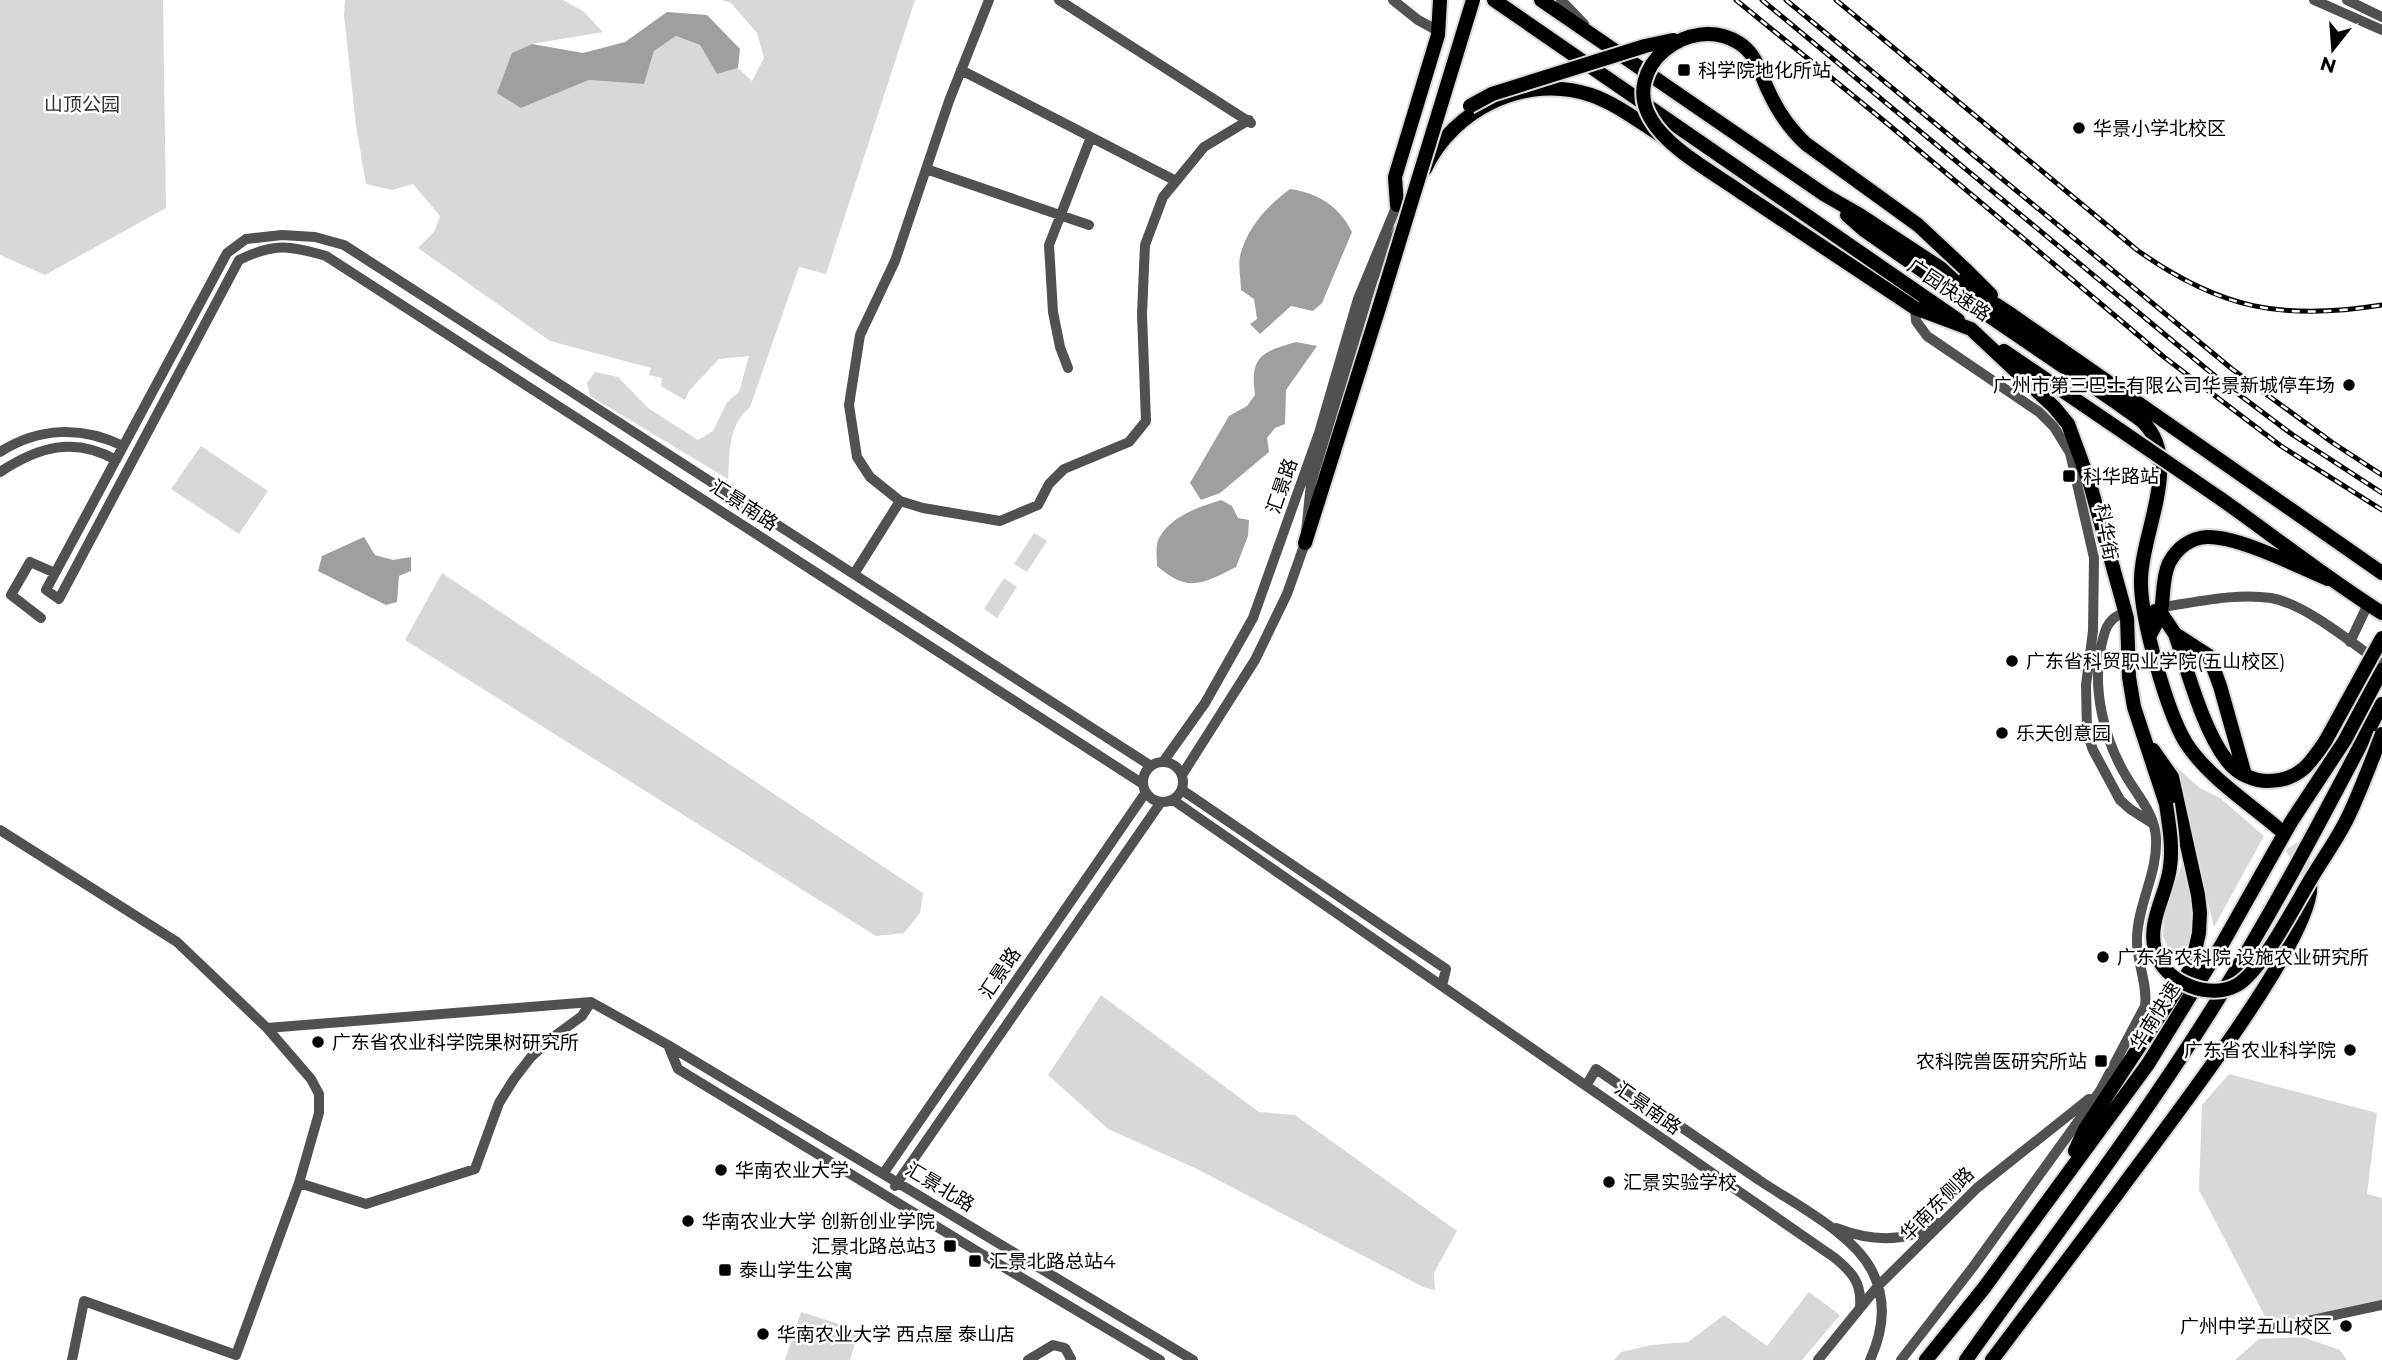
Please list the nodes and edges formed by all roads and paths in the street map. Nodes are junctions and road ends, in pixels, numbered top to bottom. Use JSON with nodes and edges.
{"nodes":[{"id":1,"x":989,"y":0,"type":"edge"},
{"id":2,"x":1059,"y":0,"type":"edge"},
{"id":3,"x":1393,"y":0,"type":"edge"},
{"id":4,"x":1440,"y":0,"type":"edge"},
{"id":5,"x":1473,"y":0,"type":"edge"},
{"id":6,"x":1494,"y":0,"type":"edge"},
{"id":7,"x":1541,"y":0,"type":"edge"},
{"id":8,"x":1561,"y":0,"type":"edge"},
{"id":9,"x":2314,"y":0,"type":"edge"},
{"id":10,"x":2347,"y":0,"type":"edge"},
{"id":11,"x":2382,"y":16,"type":"edge"},
{"id":12,"x":2382,"y":30,"type":"edge"},
{"id":13,"x":1438,"y":31,"type":"junction"},
{"id":14,"x":1685,"y":37,"type":"junction"},
{"id":15,"x":1600,"y":42,"type":"junction"},
{"id":16,"x":961,"y":70,"type":"junction"},
{"id":17,"x":1471,"y":109,"type":"junction"},
{"id":18,"x":1091,"y":137,"type":"junction"},
{"id":19,"x":1669,"y":141,"type":"junction"},
{"id":20,"x":926,"y":169,"type":"junction"},
{"id":21,"x":1176,"y":181,"type":"junction"},
{"id":22,"x":1825,"y":195,"type":"junction"},
{"id":23,"x":1403,"y":206,"type":"junction"},
{"id":24,"x":1059,"y":217,"type":"junction"},
{"id":25,"x":1089,"y":225,"type":"dead end"},
{"id":26,"x":1915,"y":308,"type":"junction"},
{"id":27,"x":2009,"y":313,"type":"junction"},
{"id":28,"x":1971,"y":328,"type":"junction"},
{"id":29,"x":1068,"y":368,"type":"dead end"},
{"id":30,"x":123,"y":446,"type":"junction"},
{"id":31,"x":0,"y":452,"type":"edge"},
{"id":32,"x":116,"y":460,"type":"junction"},
{"id":33,"x":0,"y":472,"type":"edge"},
{"id":34,"x":900,"y":501,"type":"junction"},
{"id":35,"x":1305,"y":543,"type":"junction"},
{"id":36,"x":55,"y":573,"type":"junction"},
{"id":37,"x":2382,"y":573,"type":"edge"},
{"id":38,"x":854,"y":574,"type":"junction"},
{"id":39,"x":2328,"y":579,"type":"junction"},
{"id":40,"x":2141,"y":604,"type":"junction"},
{"id":41,"x":2368,"y":604,"type":"junction"},
{"id":42,"x":2165,"y":610,"type":"junction"},
{"id":43,"x":2382,"y":613,"type":"edge"},
{"id":44,"x":2119,"y":615,"type":"dead end"},
{"id":45,"x":41,"y":618,"type":"dead end"},
{"id":46,"x":2175,"y":634,"type":"junction"},
{"id":47,"x":2150,"y":635,"type":"junction"},
{"id":48,"x":2382,"y":638,"type":"edge"},
{"id":49,"x":2350,"y":642,"type":"junction"},
{"id":50,"x":2382,"y":664,"type":"edge"},
{"id":51,"x":2382,"y":670,"type":"edge"},
{"id":52,"x":2382,"y":704,"type":"edge"},
{"id":53,"x":2382,"y":734,"type":"edge"},
{"id":54,"x":2146,"y":741,"type":"junction"},
{"id":55,"x":1163,"y":762,"type":"junction"},
{"id":56,"x":1151,"y":766,"type":"junction"},
{"id":57,"x":1182,"y":775,"type":"junction"},
{"id":58,"x":2245,"y":775,"type":"junction"},
{"id":59,"x":1144,"y":788,"type":"junction"},
{"id":60,"x":1182,"y":789,"type":"junction"},
{"id":61,"x":1173,"y":800,"type":"junction"},
{"id":62,"x":1161,"y":802,"type":"junction"},
{"id":63,"x":2152,"y":822,"type":"junction"},
{"id":64,"x":2279,"y":829,"type":"tunnel mouth"},
{"id":65,"x":0,"y":830,"type":"edge"},
{"id":66,"x":2309,"y":884,"type":"tunnel mouth"},
{"id":67,"x":1442,"y":986,"type":"junction"},
{"id":68,"x":591,"y":1002,"type":"junction"},
{"id":69,"x":267,"y":1028,"type":"junction"},
{"id":70,"x":668,"y":1045,"type":"junction"},
{"id":71,"x":1586,"y":1086,"type":"junction"},
{"id":72,"x":2100,"y":1091,"type":"junction"},
{"id":73,"x":883,"y":1174,"type":"junction"},
{"id":74,"x":2066,"y":1174,"type":"junction"},
{"id":75,"x":299,"y":1183,"type":"junction"},
{"id":76,"x":899,"y":1184,"type":"junction"},
{"id":77,"x":885,"y":1195,"type":"junction"},
{"id":78,"x":1956,"y":1209,"type":"junction"},
{"id":79,"x":1821,"y":1222,"type":"junction"},
{"id":80,"x":1878,"y":1286,"type":"junction"},
{"id":81,"x":2382,"y":1305,"type":"edge"},
{"id":82,"x":1860,"y":1307,"type":"junction"},
{"id":83,"x":2261,"y":1331,"type":"dead end"},
{"id":84,"x":1071,"y":1359,"type":"edge"},
{"id":85,"x":72,"y":1360,"type":"edge"},
{"id":86,"x":1028,"y":1360,"type":"edge"},
{"id":87,"x":1160,"y":1360,"type":"edge"},
{"id":88,"x":1193,"y":1360,"type":"edge"},
{"id":89,"x":1818,"y":1360,"type":"edge"},
{"id":90,"x":1870,"y":1360,"type":"edge"},
{"id":91,"x":1901,"y":1360,"type":"edge"},
{"id":92,"x":1926,"y":1360,"type":"edge"},
{"id":93,"x":1966,"y":1360,"type":"edge"},
{"id":94,"x":1992,"y":1360,"type":"edge"}],
"edges":[{"from":1,"to":16,"type":"street"},
{"from":2,"to":21,"type":"street"},
{"from":3,"to":13,"type":"street"},
{"from":4,"to":13,"type":"highway"},
{"from":5,"to":35,"type":"highway","bridge":true},
{"from":6,"to":28,"type":"highway","name":"广园快速路"},
{"from":7,"to":15,"type":"highway","name":"广园快速路"},
{"from":8,"to":15,"type":"street"},
{"from":9,"to":12,"type":"street"},
{"from":10,"to":11,"type":"street"},
{"from":13,"to":23,"type":"highway"},
{"from":14,"to":17,"type":"highway","bridge":true},
{"from":14,"to":19,"type":"highway","bridge":true},
{"from":14,"to":27,"type":"highway","bridge":true},
{"from":15,"to":22,"type":"highway","name":"广园快速路"},
{"from":16,"to":18,"type":"street"},
{"from":16,"to":20,"type":"street"},
{"from":17,"to":19,"type":"highway","bridge":true},
{"from":17,"to":23,"type":"highway"},
{"from":18,"to":21,"type":"street"},
{"from":18,"to":24,"type":"street"},
{"from":19,"to":26,"type":"highway","bridge":true},
{"from":20,"to":24,"type":"street"},
{"from":20,"to":34,"type":"street"},
{"from":21,"to":34,"type":"street"},
{"from":22,"to":27,"type":"highway","name":"广园快速路"},
{"from":22,"to":40,"type":"highway"},
{"from":23,"to":35,"type":"street"},
{"from":23,"to":55,"type":"street","name":"汇景路"},
{"from":24,"to":25,"type":"street"},
{"from":24,"to":29,"type":"street"},
{"from":26,"to":28,"type":"highway"},
{"from":26,"to":63,"type":"street","name":"科华街"},
{"from":27,"to":37,"type":"highway","name":"广园快速路"},
{"from":28,"to":39,"type":"highway","name":"广园快速路","bridge":true},
{"from":28,"to":54,"type":"highway"},
{"from":30,"to":31,"type":"street"},
{"from":30,"to":32,"type":"street","name":"汇景南路"},
{"from":30,"to":38,"type":"street","name":"汇景南路"},
{"from":32,"to":33,"type":"street"},
{"from":32,"to":36,"type":"street","name":"汇景南路"},
{"from":34,"to":38,"type":"street"},
{"from":35,"to":57,"type":"street"},
{"from":36,"to":45,"type":"street"},
{"from":36,"to":59,"type":"street","name":"汇景南路"},
{"from":38,"to":56,"type":"street","name":"汇景南路"},
{"from":39,"to":41,"type":"highway","name":"广园快速路"},
{"from":39,"to":42,"type":"highway"},
{"from":40,"to":42,"type":"highway"},
{"from":40,"to":47,"type":"highway"},
{"from":41,"to":43,"type":"highway","name":"广园快速路"},
{"from":41,"to":49,"type":"street"},
{"from":42,"to":46,"type":"highway"},
{"from":42,"to":47,"type":"highway"},
{"from":42,"to":49,"type":"street"},
{"from":44,"to":63,"type":"street"},
{"from":46,"to":58,"type":"highway"},
{"from":46,"to":58,"type":"highway"},
{"from":47,"to":64,"type":"highway"},
{"from":48,"to":58,"type":"highway","bridge":true},
{"from":49,"to":50,"type":"street"},
{"from":51,"to":74,"type":"highway","name":"华南快速"},
{"from":52,"to":93,"type":"highway"},
{"from":53,"to":54,"type":"highway","bridge":true},
{"from":54,"to":74,"type":"highway"},
{"from":55,"to":56,"type":"street"},
{"from":55,"to":57,"type":"street"},
{"from":56,"to":59,"type":"street"},
{"from":57,"to":60,"type":"street"},
{"from":59,"to":62,"type":"street"},
{"from":59,"to":73,"type":"street","name":"汇景路"},
{"from":60,"to":61,"type":"street"},
{"from":60,"to":67,"type":"street"},
{"from":61,"to":62,"type":"street"},
{"from":61,"to":67,"type":"street","name":"汇景南路"},
{"from":62,"to":76,"type":"street","name":"汇景路"},
{"from":63,"to":72,"type":"street","name":"华南东侧路"},
{"from":65,"to":69,"type":"street"},
{"from":66,"to":94,"type":"highway"},
{"from":67,"to":71,"type":"street","name":"汇景南路"},
{"from":68,"to":69,"type":"street"},
{"from":68,"to":70,"type":"street","name":"汇景北路"},
{"from":68,"to":75,"type":"street"},
{"from":69,"to":75,"type":"street"},
{"from":70,"to":73,"type":"street","name":"汇景北路"},
{"from":70,"to":77,"type":"street","name":"汇景北路"},
{"from":71,"to":79,"type":"street","name":"汇景南路"},
{"from":71,"to":82,"type":"street","name":"汇景南路"},
{"from":72,"to":78,"type":"street","name":"华南东侧路"},
{"from":72,"to":91,"type":"street","name":"华南东侧路"},
{"from":73,"to":76,"type":"street","name":"汇景北路"},
{"from":73,"to":77,"type":"street"},
{"from":74,"to":92,"type":"highway","name":"华南快速"},
{"from":75,"to":85,"type":"street"},
{"from":76,"to":77,"type":"street","name":"汇景路"},
{"from":76,"to":88,"type":"street","name":"汇景北路"},
{"from":77,"to":87,"type":"street","name":"汇景北路"},
{"from":78,"to":79,"type":"street"},
{"from":78,"to":80,"type":"street","name":"华南东侧路"},
{"from":79,"to":80,"type":"street"},
{"from":80,"to":82,"type":"street","name":"华南东侧路"},
{"from":80,"to":90,"type":"street"},
{"from":81,"to":83,"type":"street"},
{"from":82,"to":89,"type":"street","name":"华南东侧路"},
{"from":84,"to":86,"type":"street"}]}
